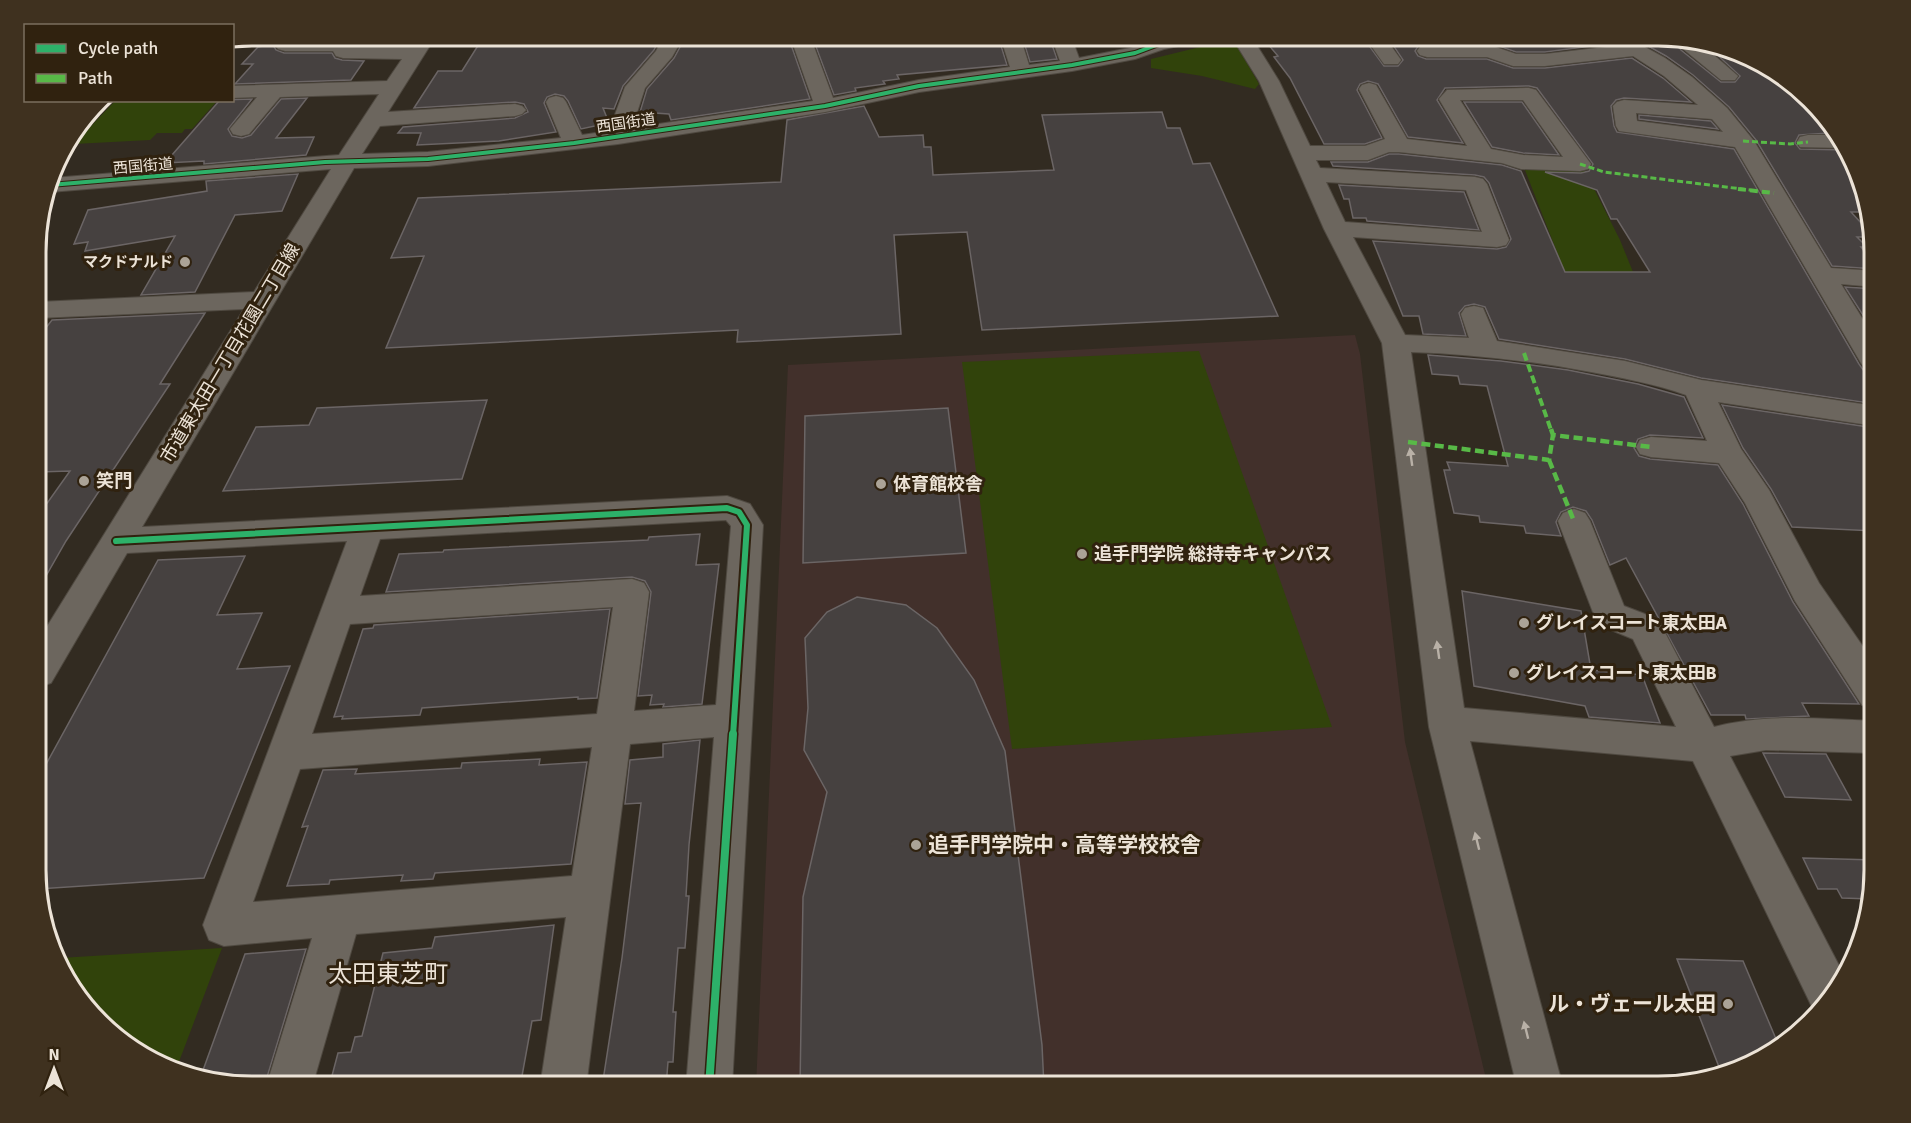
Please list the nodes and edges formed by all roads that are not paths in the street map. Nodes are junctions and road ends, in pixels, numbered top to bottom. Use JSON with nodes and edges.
{"nodes":[{"id":1,"x":1014,"y":46,"type":"edge"},
{"id":2,"x":1065,"y":46,"type":"edge"},
{"id":3,"x":1153,"y":46,"type":"edge"},
{"id":4,"x":1247,"y":46,"type":"edge"},
{"id":5,"x":1381,"y":46,"type":"edge"},
{"id":6,"x":1424,"y":46,"type":"edge"},
{"id":7,"x":1449,"y":46,"type":"edge"},
{"id":8,"x":1562,"y":46,"type":"edge"},
{"id":9,"x":1626,"y":46,"type":"edge"},
{"id":10,"x":341,"y":47,"type":"edge"},
{"id":11,"x":400,"y":47,"type":"edge"},
{"id":12,"x":420,"y":47,"type":"edge"},
{"id":13,"x":668,"y":47,"type":"edge"},
{"id":14,"x":804,"y":47,"type":"edge"},
{"id":15,"x":1632,"y":50,"type":"junction"},
{"id":16,"x":1578,"y":57,"type":"junction"},
{"id":17,"x":1391,"y":60,"type":"dead end"},
{"id":18,"x":1545,"y":60,"type":"junction"},
{"id":19,"x":1709,"y":60,"type":"edge"},
{"id":20,"x":1072,"y":65,"type":"junction"},
{"id":21,"x":1665,"y":69,"type":"junction"},
{"id":22,"x":1022,"y":71,"type":"junction"},
{"id":23,"x":1445,"y":80,"type":"junction"},
{"id":24,"x":1560,"y":80,"type":"dead end"},
{"id":25,"x":393,"y":87,"type":"junction"},
{"id":26,"x":1369,"y":90,"type":"dead end"},
{"id":27,"x":274,"y":91,"type":"junction"},
{"id":28,"x":234,"y":92,"type":"edge"},
{"id":29,"x":556,"y":102,"type":"dead end"},
{"id":30,"x":825,"y":106,"type":"junction"},
{"id":31,"x":515,"y":110,"type":"dead end"},
{"id":32,"x":1719,"y":113,"type":"junction"},
{"id":33,"x":372,"y":120,"type":"junction"},
{"id":34,"x":241,"y":129,"type":"dead end"},
{"id":35,"x":618,"y":137,"type":"junction"},
{"id":36,"x":1743,"y":141,"type":"junction"},
{"id":37,"x":574,"y":142,"type":"junction"},
{"id":38,"x":1808,"y":142,"type":"dead end"},
{"id":39,"x":1832,"y":142,"type":"edge"},
{"id":40,"x":1399,"y":145,"type":"junction"},
{"id":41,"x":1484,"y":154,"type":"junction"},
{"id":42,"x":346,"y":162,"type":"junction"},
{"id":43,"x":1306,"y":163,"type":"junction"},
{"id":44,"x":58,"y":184,"type":"edge"},
{"id":45,"x":1336,"y":229,"type":"junction"},
{"id":46,"x":1823,"y":275,"type":"junction"},
{"id":47,"x":1864,"y":278,"type":"edge"},
{"id":48,"x":263,"y":300,"type":"junction"},
{"id":49,"x":46,"y":310,"type":"edge"},
{"id":50,"x":1474,"y":314,"type":"dead end"},
{"id":51,"x":1396,"y":343,"type":"junction"},
{"id":52,"x":1864,"y":347,"type":"edge"},
{"id":53,"x":1486,"y":348,"type":"junction"},
{"id":54,"x":1698,"y":389,"type":"junction"},
{"id":55,"x":1864,"y":414,"type":"edge"},
{"id":56,"x":1651,"y":447,"type":"dead end"},
{"id":57,"x":1728,"y":453,"type":"junction"},
{"id":58,"x":1574,"y":521,"type":"dead end"},
{"id":59,"x":368,"y":527,"type":"junction"},
{"id":60,"x":116,"y":541,"type":"junction"},
{"id":61,"x":338,"y":611,"type":"junction"},
{"id":62,"x":46,"y":659,"type":"edge"},
{"id":63,"x":1864,"y":678,"type":"edge"},
{"id":64,"x":733,"y":720,"type":"junction"},
{"id":65,"x":1448,"y":727,"type":"junction"},
{"id":66,"x":613,"y":729,"type":"junction"},
{"id":67,"x":1864,"y":737,"type":"edge"},
{"id":68,"x":1705,"y":746,"type":"junction"},
{"id":69,"x":286,"y":753,"type":"junction"},
{"id":70,"x":590,"y":895,"type":"junction"},
{"id":71,"x":340,"y":915,"type":"junction"},
{"id":72,"x":1827,"y":988,"type":"edge"},
{"id":73,"x":292,"y":1076,"type":"edge"},
{"id":74,"x":565,"y":1076,"type":"edge"},
{"id":75,"x":710,"y":1076,"type":"edge"},
{"id":76,"x":1537,"y":1076,"type":"edge"}],
"edges":[{"from":1,"to":22,"type":"street"},
{"from":2,"to":20,"type":"street"},
{"from":3,"to":20,"type":"street","name":"西国街道"},
{"from":4,"to":43,"type":"street"},
{"from":5,"to":17,"type":"street"},
{"from":6,"to":23,"type":"street"},
{"from":7,"to":18,"type":"street"},
{"from":8,"to":16,"type":"street"},
{"from":9,"to":15,"type":"street"},
{"from":10,"to":11,"type":"street"},
{"from":12,"to":25,"type":"street","name":"市道東太田一丁目花園二丁目線"},
{"from":13,"to":35,"type":"street"},
{"from":14,"to":30,"type":"street"},
{"from":15,"to":16,"type":"street"},
{"from":15,"to":21,"type":"street"},
{"from":16,"to":18,"type":"street"},
{"from":18,"to":24,"type":"street"},
{"from":19,"to":21,"type":"street"},
{"from":20,"to":22,"type":"street","name":"西国街道"},
{"from":21,"to":32,"type":"street"},
{"from":22,"to":30,"type":"street","name":"西国街道"},
{"from":23,"to":41,"type":"street"},
{"from":23,"to":41,"type":"street"},
{"from":25,"to":27,"type":"street"},
{"from":25,"to":33,"type":"street","name":"市道東太田一丁目花園二丁目線"},
{"from":26,"to":40,"type":"street"},
{"from":27,"to":28,"type":"street"},
{"from":27,"to":34,"type":"street"},
{"from":29,"to":37,"type":"street"},
{"from":30,"to":35,"type":"street","name":"西国街道"},
{"from":31,"to":33,"type":"street"},
{"from":32,"to":36,"type":"street"},
{"from":32,"to":36,"type":"street"},
{"from":33,"to":42,"type":"street","name":"市道東太田一丁目花園二丁目線"},
{"from":35,"to":37,"type":"street","name":"西国街道"},
{"from":36,"to":46,"type":"street"},
{"from":37,"to":42,"type":"street","name":"西国街道"},
{"from":38,"to":39,"type":"street"},
{"from":40,"to":41,"type":"street"},
{"from":40,"to":43,"type":"street"},
{"from":42,"to":44,"type":"street","name":"西国街道"},
{"from":42,"to":48,"type":"street","name":"市道東太田一丁目花園二丁目線"},
{"from":43,"to":45,"type":"street"},
{"from":43,"to":45,"type":"street"},
{"from":45,"to":51,"type":"street"},
{"from":46,"to":47,"type":"street"},
{"from":46,"to":52,"type":"street"},
{"from":48,"to":49,"type":"street"},
{"from":48,"to":60,"type":"street","name":"市道東太田一丁目花園二丁目線"},
{"from":50,"to":53,"type":"street"},
{"from":51,"to":53,"type":"street"},
{"from":65,"to":51,"type":"street","one_way":true},
{"from":53,"to":54,"type":"street"},
{"from":54,"to":55,"type":"street"},
{"from":54,"to":57,"type":"street"},
{"from":56,"to":57,"type":"street"},
{"from":57,"to":63,"type":"street"},
{"from":58,"to":68,"type":"street"},
{"from":59,"to":60,"type":"street"},
{"from":59,"to":61,"type":"street"},
{"from":59,"to":64,"type":"street"},
{"from":60,"to":62,"type":"street","name":"市道東太田一丁目花園二丁目線"},
{"from":61,"to":66,"type":"street"},
{"from":61,"to":69,"type":"street"},
{"from":64,"to":66,"type":"street"},
{"from":64,"to":75,"type":"street"},
{"from":65,"to":68,"type":"street"},
{"from":76,"to":65,"type":"street","one_way":true},
{"from":66,"to":69,"type":"street"},
{"from":66,"to":70,"type":"street"},
{"from":67,"to":68,"type":"street"},
{"from":68,"to":72,"type":"street"},
{"from":69,"to":71,"type":"street"},
{"from":70,"to":71,"type":"street"},
{"from":70,"to":74,"type":"street"},
{"from":71,"to":73,"type":"street"}]}
